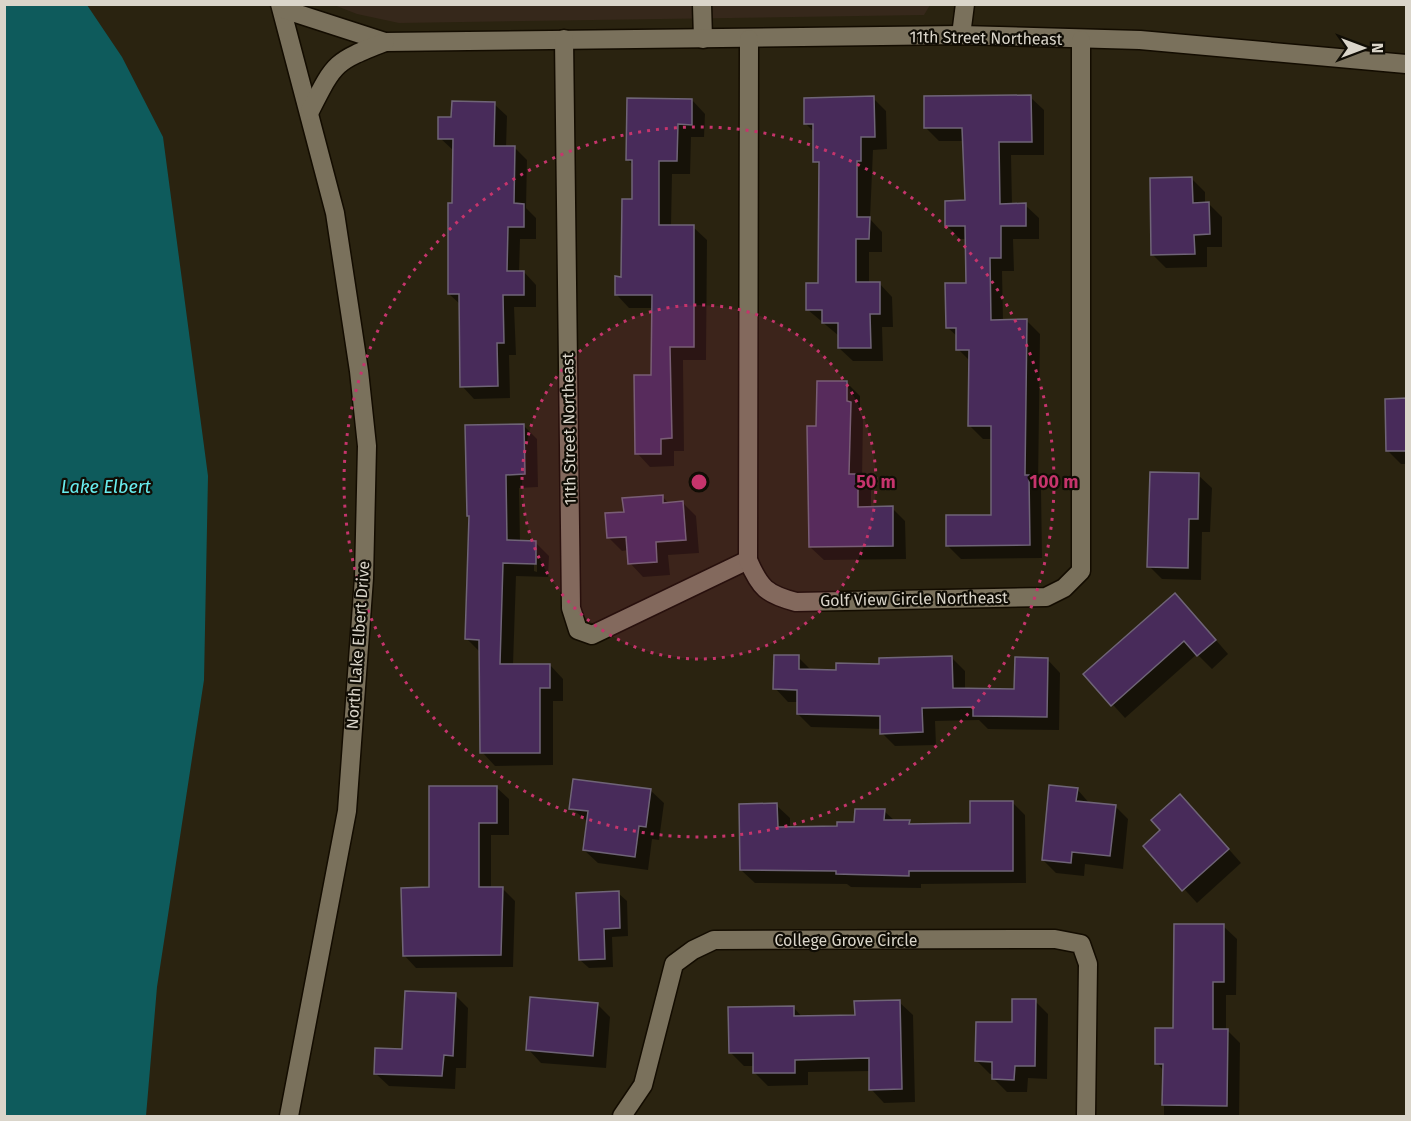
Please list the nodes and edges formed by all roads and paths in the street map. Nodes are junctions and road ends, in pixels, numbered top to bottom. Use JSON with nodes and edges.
{"nodes":[{"id":1,"x":702,"y":4,"type":"edge"},
{"id":2,"x":965,"y":4,"type":"edge"},
{"id":3,"x":282,"y":7,"type":"edge"},
{"id":4,"x":961,"y":35,"type":"junction"},
{"id":5,"x":564,"y":39,"type":"junction"},
{"id":6,"x":703,"y":39,"type":"junction"},
{"id":7,"x":749,"y":39,"type":"junction"},
{"id":8,"x":1081,"y":40,"type":"junction"},
{"id":9,"x":385,"y":42,"type":"junction"},
{"id":10,"x":1407,"y":64,"type":"edge"},
{"id":11,"x":310,"y":111,"type":"junction"},
{"id":12,"x":747,"y":560,"type":"junction"},
{"id":13,"x":289,"y":1116,"type":"edge"},
{"id":14,"x":622,"y":1116,"type":"edge"},
{"id":15,"x":1086,"y":1116,"type":"edge"}],
"edges":[{"from":1,"to":6,"type":"street"},
{"from":2,"to":4,"type":"street"},
{"from":3,"to":9,"type":"street","name":"11th Street Northeast"},
{"from":3,"to":11,"type":"street","name":"North Lake Elbert Drive"},
{"from":4,"to":7,"type":"street","name":"11th Street Northeast"},
{"from":4,"to":8,"type":"street","name":"11th Street Northeast"},
{"from":5,"to":6,"type":"street","name":"11th Street Northeast"},
{"from":5,"to":9,"type":"street","name":"11th Street Northeast"},
{"from":5,"to":12,"type":"street","name":"11th Street Northeast"},
{"from":6,"to":7,"type":"street","name":"11th Street Northeast"},
{"from":7,"to":12,"type":"street","name":"Golf View Circle Northeast"},
{"from":8,"to":10,"type":"street","name":"11th Street Northeast"},
{"from":8,"to":12,"type":"street","name":"Golf View Circle Northeast"},
{"from":9,"to":11,"type":"street"},
{"from":11,"to":13,"type":"street","name":"North Lake Elbert Drive"},
{"from":14,"to":15,"type":"street","name":"College Grove Circle"}]}
